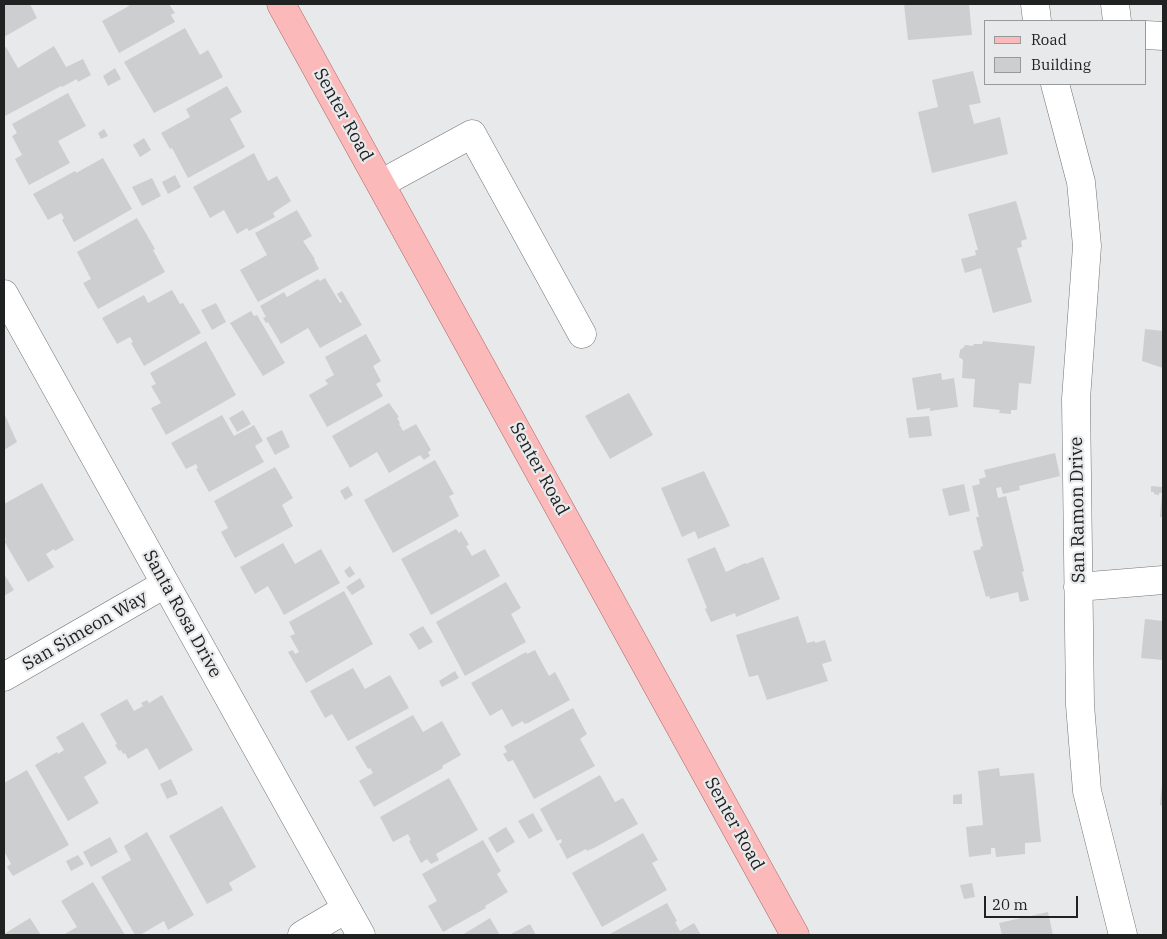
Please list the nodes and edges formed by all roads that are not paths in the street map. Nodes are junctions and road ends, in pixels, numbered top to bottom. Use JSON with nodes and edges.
{"nodes":[{"id":1,"x":282,"y":4,"type":"edge"},
{"id":2,"x":1035,"y":4,"type":"edge"},
{"id":3,"x":1116,"y":4,"type":"edge"},
{"id":4,"x":1037,"y":20,"type":"edge"},
{"id":5,"x":1117,"y":20,"type":"edge"},
{"id":6,"x":1147,"y":35,"type":"edge"},
{"id":7,"x":1163,"y":36,"type":"edge"},
{"id":8,"x":1075,"y":85,"type":"edge"},
{"id":9,"x":1058,"y":94,"type":"edge"},
{"id":10,"x":382,"y":183,"type":"junction"},
{"id":11,"x":4,"y":294,"type":"edge"},
{"id":12,"x":582,"y":334,"type":"dead end"},
{"id":13,"x":1163,"y":580,"type":"edge"},
{"id":14,"x":165,"y":584,"type":"junction"},
{"id":15,"x":1078,"y":587,"type":"junction"},
{"id":16,"x":4,"y":677,"type":"edge"},
{"id":17,"x":346,"y":909,"type":"junction"},
{"id":18,"x":302,"y":935,"type":"edge"},
{"id":19,"x":360,"y":935,"type":"edge"},
{"id":20,"x":795,"y":935,"type":"edge"},
{"id":21,"x":1123,"y":935,"type":"edge"}],
"edges":[{"from":1,"to":10,"type":"main road","name":"Senter Road"},
{"from":2,"to":4,"type":"street"},
{"from":3,"to":5,"type":"street"},
{"from":6,"to":7,"type":"street"},
{"from":8,"to":9,"type":"street"},
{"from":9,"to":15,"type":"street","name":"San Ramon Drive"},
{"from":10,"to":12,"type":"street"},
{"from":10,"to":20,"type":"main road","name":"Senter Road"},
{"from":11,"to":14,"type":"street","name":"Santa Rosa Drive"},
{"from":13,"to":15,"type":"street"},
{"from":14,"to":16,"type":"street","name":"San Simeon Way"},
{"from":14,"to":17,"type":"street","name":"Santa Rosa Drive"},
{"from":15,"to":21,"type":"street","name":"San Ramon Drive"},
{"from":17,"to":18,"type":"street"},
{"from":17,"to":19,"type":"street","name":"Santa Rosa Drive"}]}
